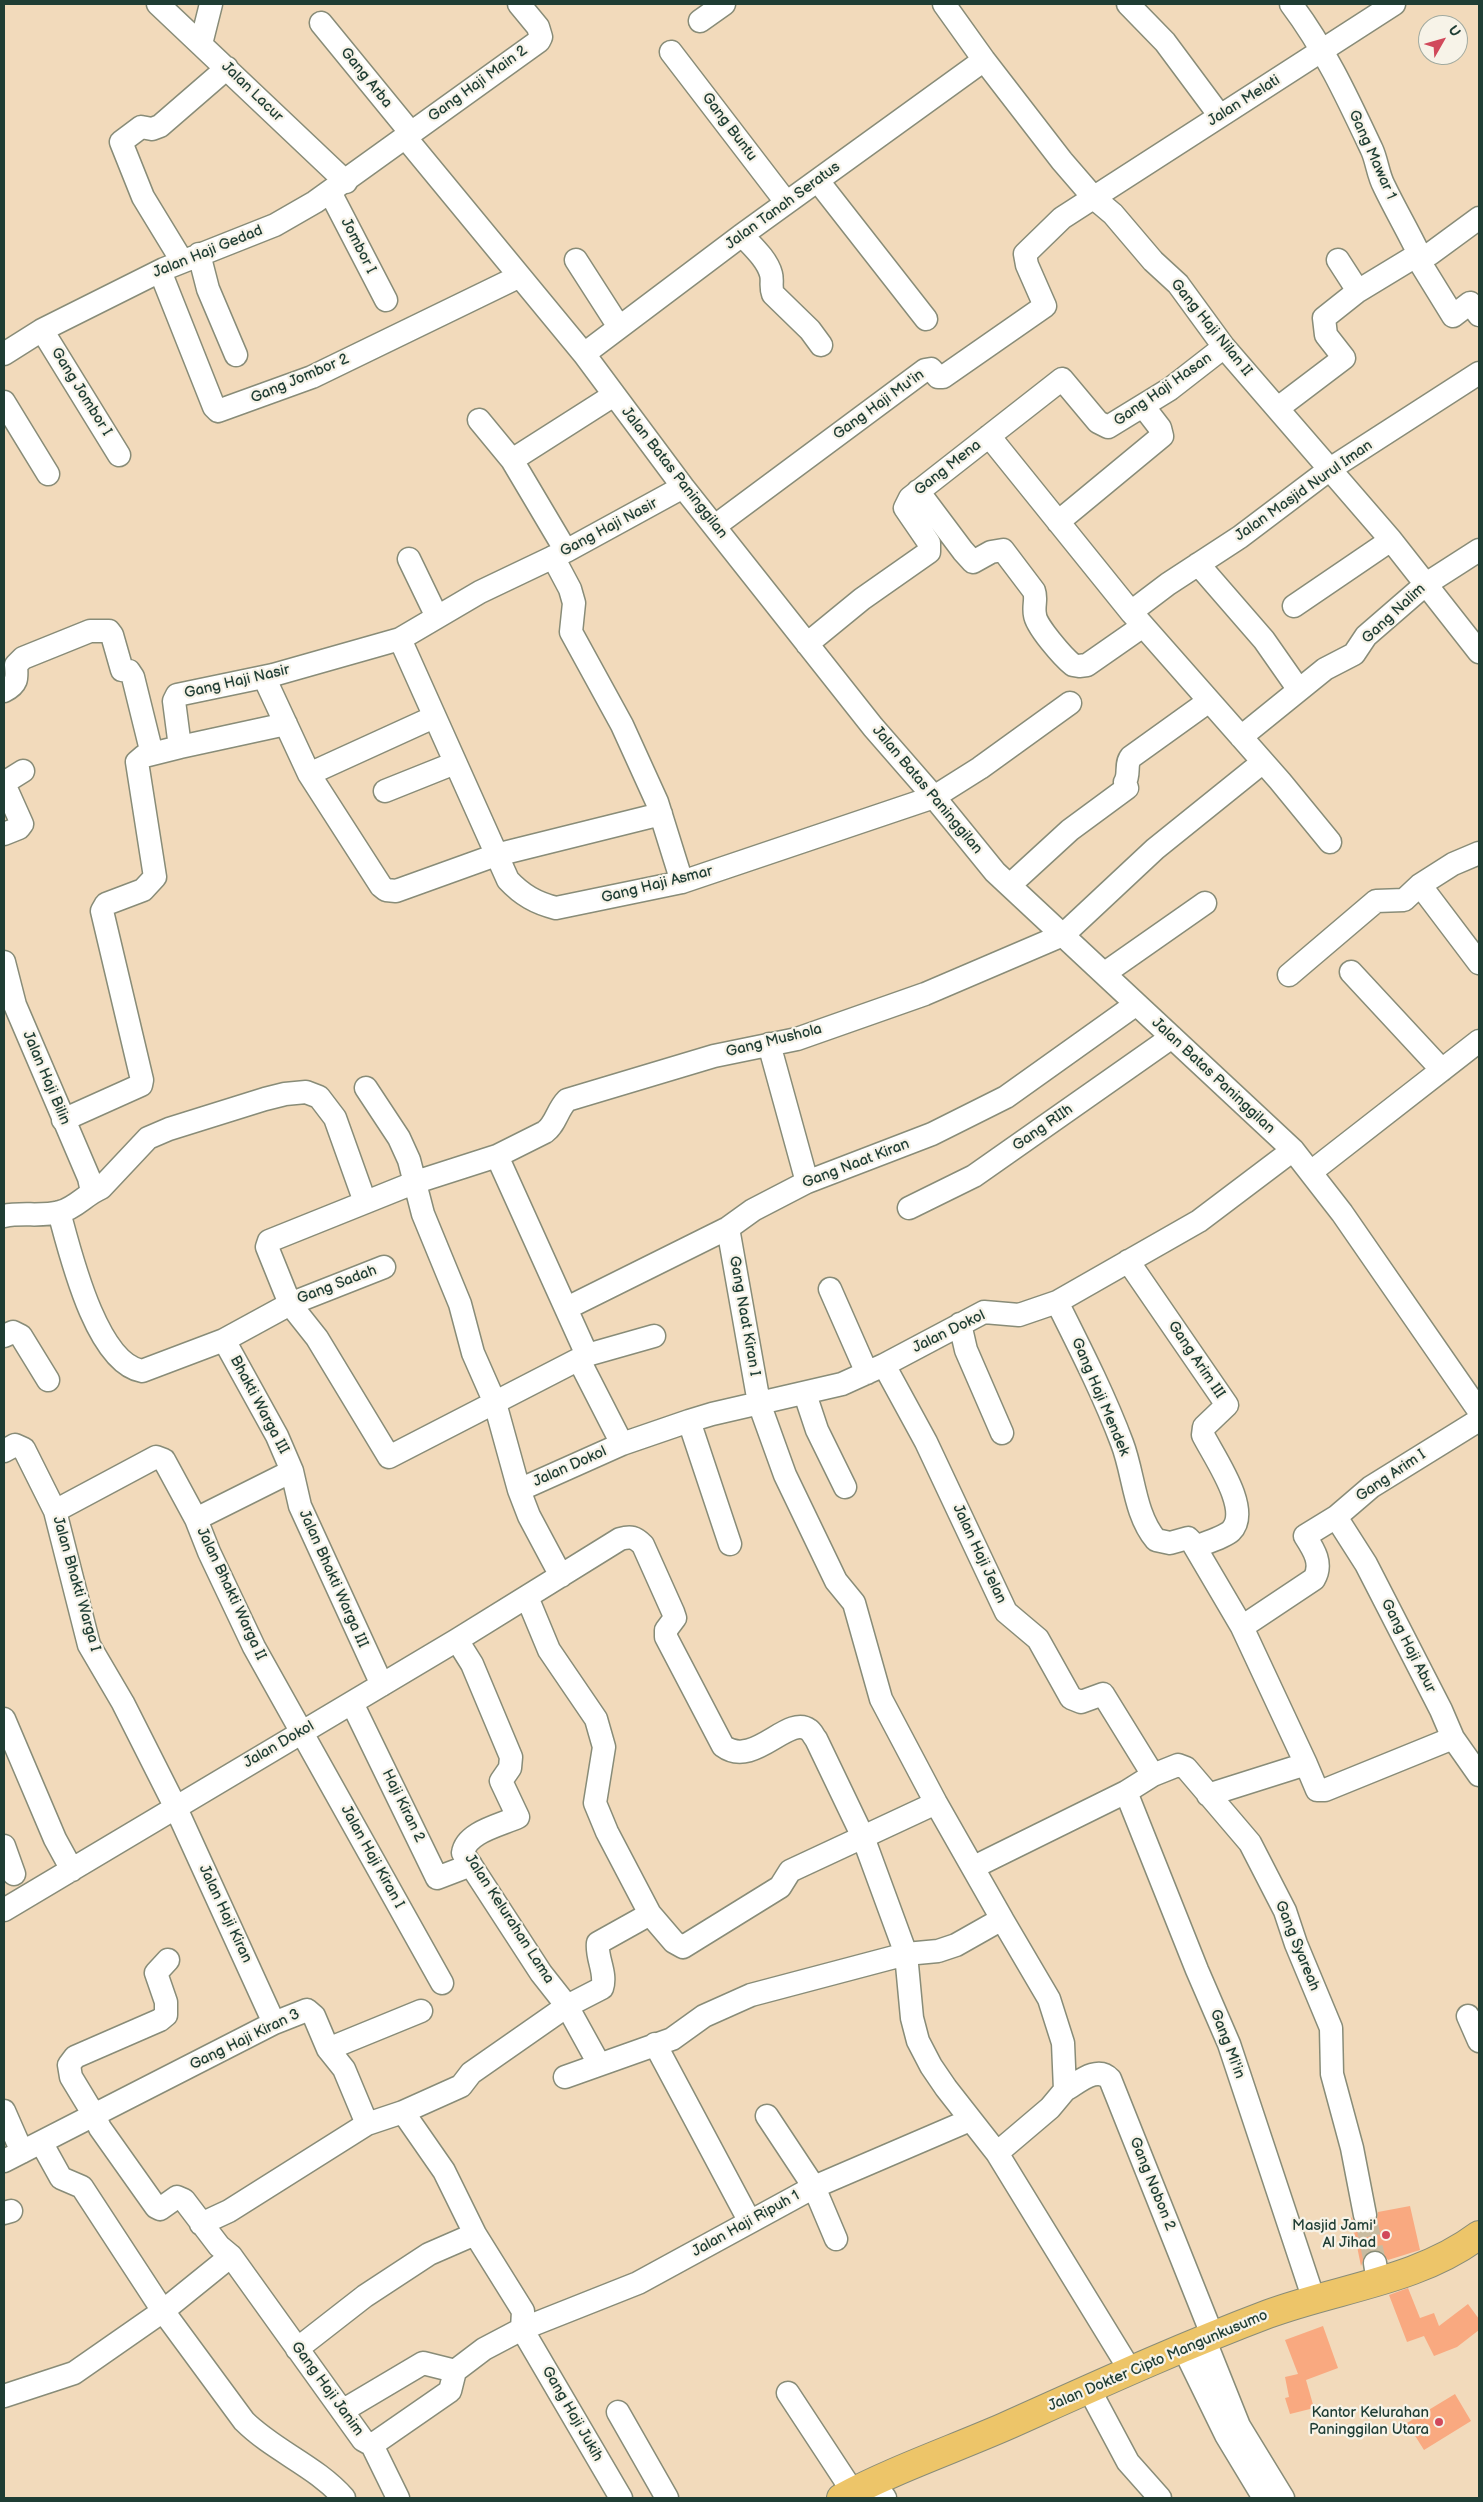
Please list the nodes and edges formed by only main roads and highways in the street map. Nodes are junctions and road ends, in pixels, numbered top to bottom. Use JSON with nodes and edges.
{"nodes":[{"id":1,"x":1479,"y":2235,"type":"edge"},
{"id":2,"x":863,"y":2493,"type":"edge"}],
"edges":[{"from":1,"to":2,"type":"main road","name":"Jalan Dokter Cipto Mangunkusumo"}]}
